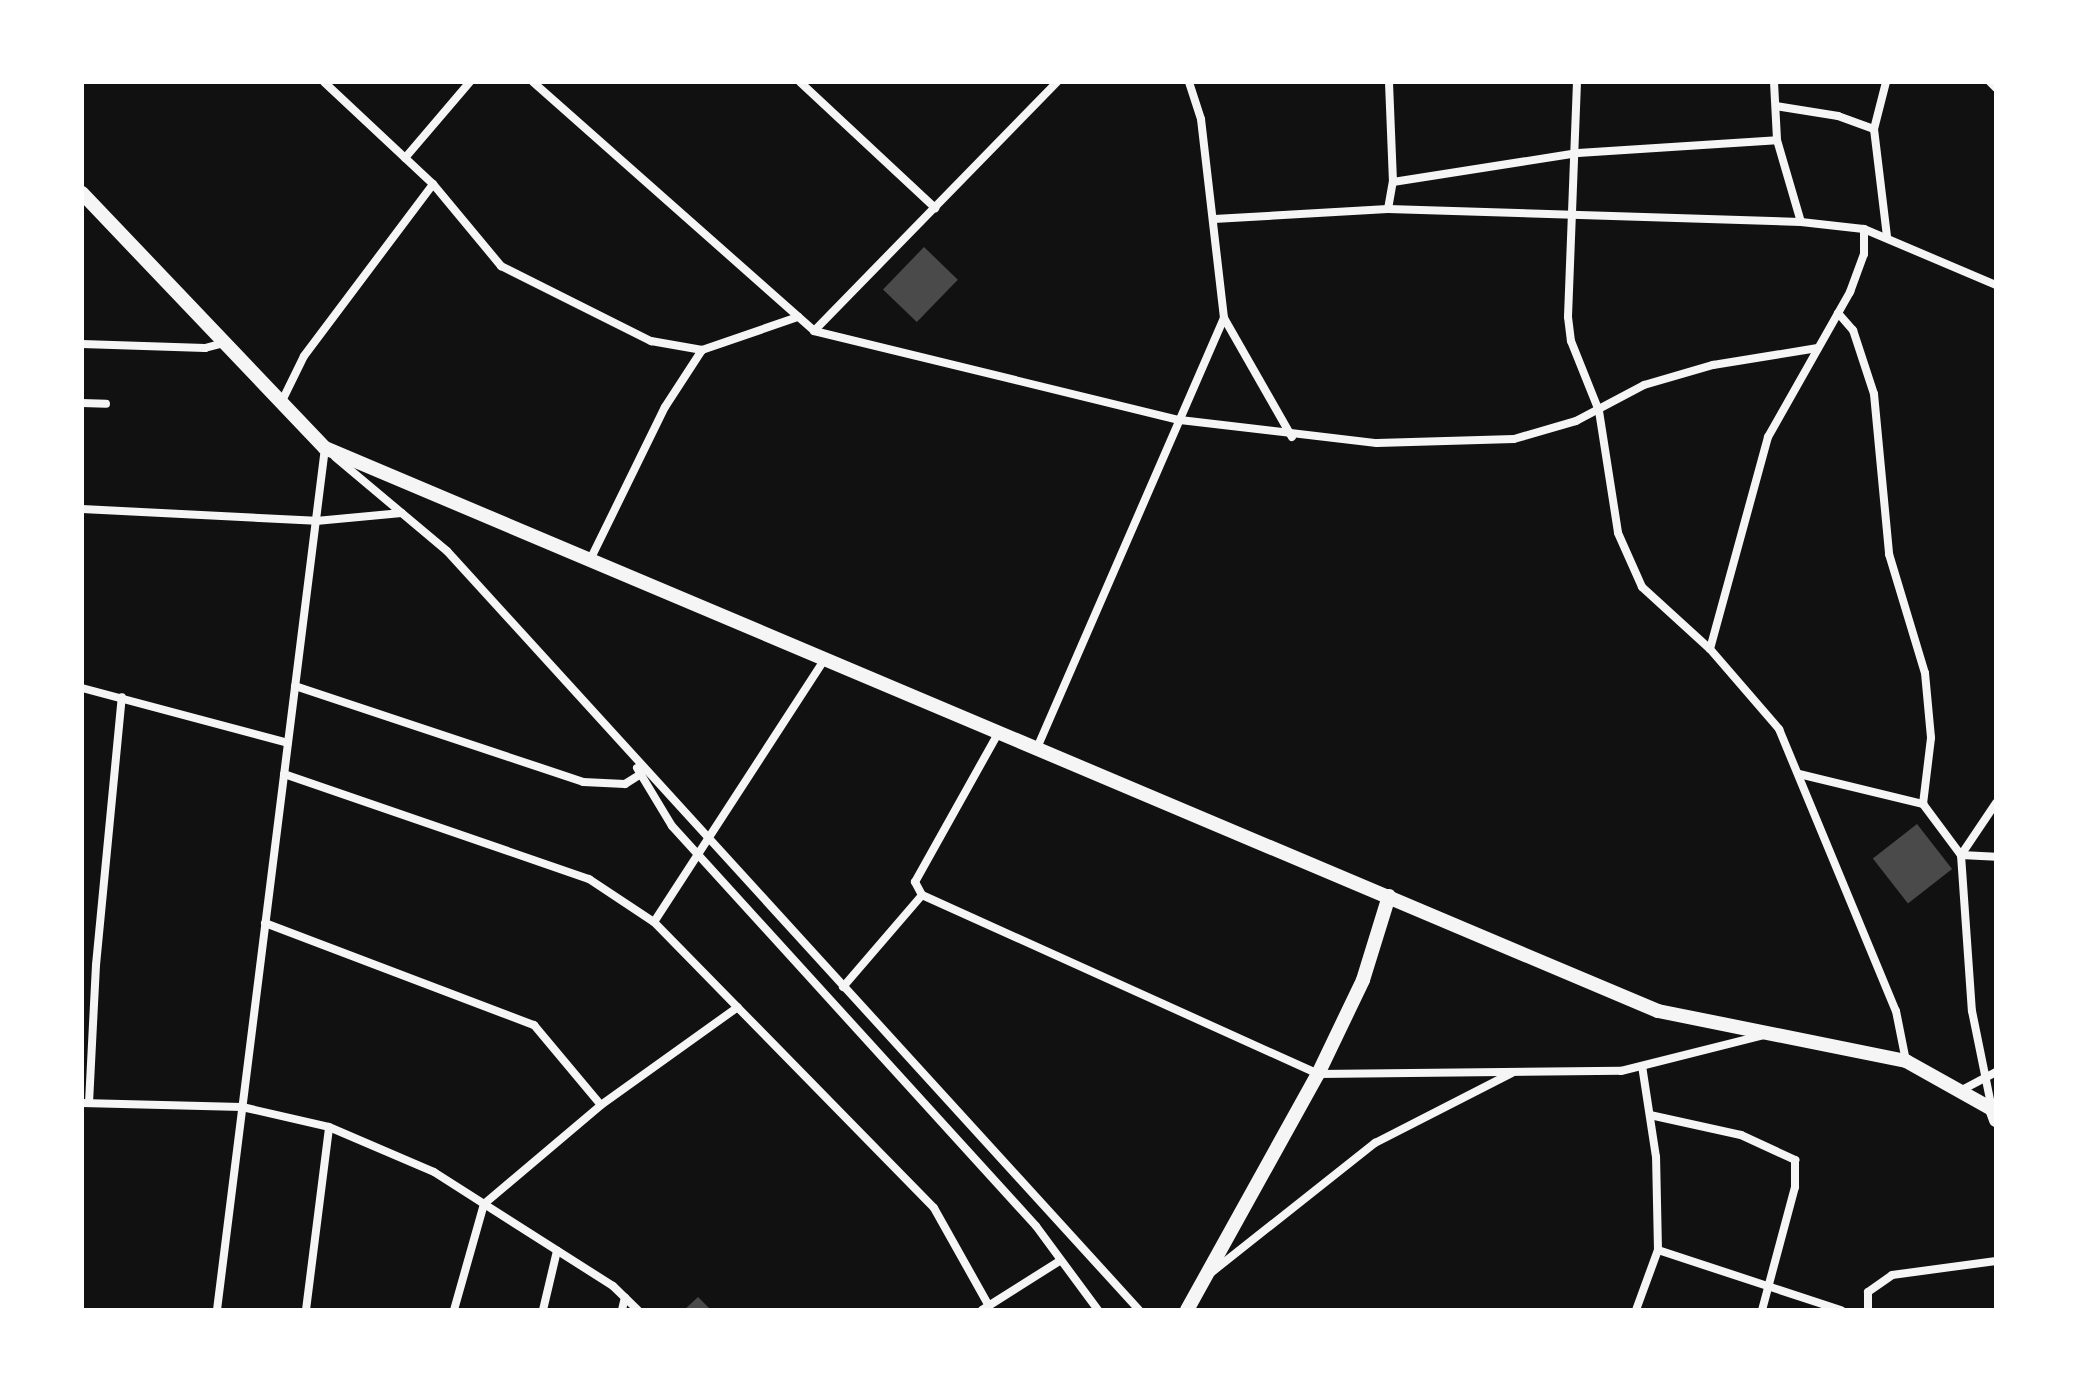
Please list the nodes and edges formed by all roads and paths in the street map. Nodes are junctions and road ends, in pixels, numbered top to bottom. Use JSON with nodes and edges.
{"nodes":[{"id":1,"x":324,"y":82,"type":"edge"},
{"id":2,"x":470,"y":82,"type":"edge"},
{"id":3,"x":533,"y":82,"type":"edge"},
{"id":4,"x":800,"y":82,"type":"edge"},
{"id":5,"x":1057,"y":82,"type":"edge"},
{"id":6,"x":1189,"y":82,"type":"edge"},
{"id":7,"x":1389,"y":82,"type":"edge"},
{"id":8,"x":1577,"y":82,"type":"edge"},
{"id":9,"x":1774,"y":82,"type":"edge"},
{"id":10,"x":1886,"y":82,"type":"edge"},
{"id":11,"x":1990,"y":82,"type":"edge"},
{"id":12,"x":1996,"y":88,"type":"edge"},
{"id":13,"x":1776,"y":106,"type":"junction"},
{"id":14,"x":1874,"y":129,"type":"junction"},
{"id":15,"x":1777,"y":140,"type":"junction"},
{"id":16,"x":1578,"y":153,"type":"junction"},
{"id":17,"x":405,"y":158,"type":"junction"},
{"id":18,"x":1393,"y":182,"type":"junction"},
{"id":19,"x":433,"y":184,"type":"junction"},
{"id":20,"x":82,"y":193,"type":"edge"},
{"id":21,"x":935,"y":208,"type":"junction"},
{"id":22,"x":1388,"y":209,"type":"junction"},
{"id":23,"x":1214,"y":219,"type":"junction"},
{"id":24,"x":1575,"y":219,"type":"junction"},
{"id":25,"x":1801,"y":222,"type":"junction"},
{"id":26,"x":1864,"y":229,"type":"junction"},
{"id":27,"x":1887,"y":237,"type":"junction"},
{"id":28,"x":1996,"y":285,"type":"edge"},
{"id":29,"x":1838,"y":313,"type":"junction"},
{"id":30,"x":798,"y":317,"type":"junction"},
{"id":31,"x":1224,"y":318,"type":"junction"},
{"id":32,"x":814,"y":331,"type":"junction"},
{"id":33,"x":224,"y":343,"type":"junction"},
{"id":34,"x":82,"y":344,"type":"edge"},
{"id":35,"x":1818,"y":348,"type":"junction"},
{"id":36,"x":702,"y":350,"type":"junction"},
{"id":37,"x":82,"y":403,"type":"edge"},
{"id":38,"x":281,"y":403,"type":"junction"},
{"id":39,"x":106,"y":404,"type":"dead end"},
{"id":40,"x":1599,"y":411,"type":"junction"},
{"id":41,"x":1180,"y":420,"type":"junction"},
{"id":42,"x":1292,"y":437,"type":"junction"},
{"id":43,"x":325,"y":448,"type":"junction"},
{"id":44,"x":82,"y":509,"type":"edge"},
{"id":45,"x":402,"y":513,"type":"junction"},
{"id":46,"x":316,"y":521,"type":"junction"},
{"id":47,"x":590,"y":560,"type":"junction"},
{"id":48,"x":1710,"y":649,"type":"junction"},
{"id":49,"x":825,"y":659,"type":"junction"},
{"id":50,"x":295,"y":686,"type":"junction"},
{"id":51,"x":82,"y":688,"type":"edge"},
{"id":52,"x":122,"y":697,"type":"junction"},
{"id":53,"x":999,"y":732,"type":"junction"},
{"id":54,"x":288,"y":743,"type":"junction"},
{"id":55,"x":1037,"y":748,"type":"junction"},
{"id":56,"x":627,"y":750,"type":"junction"},
{"id":57,"x":284,"y":774,"type":"junction"},
{"id":58,"x":641,"y":774,"type":"junction"},
{"id":59,"x":1799,"y":774,"type":"junction"},
{"id":60,"x":1996,"y":803,"type":"edge"},
{"id":61,"x":1923,"y":804,"type":"junction"},
{"id":62,"x":707,"y":840,"type":"junction"},
{"id":63,"x":1961,"y":855,"type":"junction"},
{"id":64,"x":700,"y":856,"type":"junction"},
{"id":65,"x":1996,"y":857,"type":"edge"},
{"id":66,"x":922,"y":895,"type":"junction"},
{"id":67,"x":1389,"y":896,"type":"junction"},
{"id":68,"x":654,"y":922,"type":"junction"},
{"id":69,"x":265,"y":923,"type":"junction"},
{"id":70,"x":843,"y":987,"type":"junction"},
{"id":71,"x":738,"y":1007,"type":"junction"},
{"id":72,"x":1769,"y":1034,"type":"junction"},
{"id":73,"x":1906,"y":1061,"type":"junction"},
{"id":74,"x":1642,"y":1066,"type":"junction"},
{"id":75,"x":1514,"y":1072,"type":"junction"},
{"id":76,"x":1996,"y":1072,"type":"edge"},
{"id":77,"x":1318,"y":1074,"type":"junction"},
{"id":78,"x":1985,"y":1078,"type":"junction"},
{"id":79,"x":1960,"y":1091,"type":"junction"},
{"id":80,"x":85,"y":1103,"type":"edge"},
{"id":81,"x":601,"y":1105,"type":"junction"},
{"id":82,"x":242,"y":1107,"type":"junction"},
{"id":83,"x":1650,"y":1115,"type":"junction"},
{"id":84,"x":1994,"y":1115,"type":"edge"},
{"id":85,"x":329,"y":1127,"type":"junction"},
{"id":86,"x":484,"y":1204,"type":"junction"},
{"id":87,"x":1658,"y":1250,"type":"junction"},
{"id":88,"x":557,"y":1251,"type":"junction"},
{"id":89,"x":1061,"y":1260,"type":"junction"},
{"id":90,"x":1996,"y":1261,"type":"edge"},
{"id":91,"x":1205,"y":1277,"type":"junction"},
{"id":92,"x":1771,"y":1283,"type":"junction"},
{"id":93,"x":625,"y":1297,"type":"junction"},
{"id":94,"x":985,"y":1308,"type":"edge"},
{"id":95,"x":217,"y":1310,"type":"edge"},
{"id":96,"x":306,"y":1310,"type":"edge"},
{"id":97,"x":454,"y":1310,"type":"edge"},
{"id":98,"x":543,"y":1310,"type":"edge"},
{"id":99,"x":622,"y":1310,"type":"edge"},
{"id":100,"x":638,"y":1310,"type":"edge"},
{"id":101,"x":1098,"y":1310,"type":"edge"},
{"id":102,"x":1139,"y":1310,"type":"edge"},
{"id":103,"x":1187,"y":1310,"type":"edge"},
{"id":104,"x":1636,"y":1310,"type":"edge"},
{"id":105,"x":1762,"y":1310,"type":"edge"},
{"id":106,"x":1841,"y":1310,"type":"edge"},
{"id":107,"x":1868,"y":1310,"type":"edge"}],
"edges":[{"from":1,"to":17,"type":"street"},
{"from":2,"to":17,"type":"street"},
{"from":3,"to":30,"type":"street"},
{"from":4,"to":21,"type":"street"},
{"from":5,"to":21,"type":"street"},
{"from":6,"to":23,"type":"street"},
{"from":7,"to":18,"type":"street"},
{"from":8,"to":16,"type":"street"},
{"from":9,"to":13,"type":"street"},
{"from":10,"to":14,"type":"street"},
{"from":11,"to":12,"type":"street"},
{"from":13,"to":14,"type":"street"},
{"from":13,"to":15,"type":"street"},
{"from":14,"to":27,"type":"street"},
{"from":15,"to":16,"type":"street"},
{"from":15,"to":25,"type":"street"},
{"from":16,"to":18,"type":"street"},
{"from":16,"to":24,"type":"street"},
{"from":17,"to":19,"type":"street"},
{"from":18,"to":22,"type":"street"},
{"from":19,"to":36,"type":"street"},
{"from":19,"to":38,"type":"street"},
{"from":20,"to":33,"type":"street"},
{"from":21,"to":32,"type":"street"},
{"from":22,"to":23,"type":"street"},
{"from":22,"to":24,"type":"street"},
{"from":23,"to":31,"type":"street"},
{"from":24,"to":25,"type":"street"},
{"from":24,"to":40,"type":"street"},
{"from":25,"to":26,"type":"street"},
{"from":26,"to":27,"type":"street"},
{"from":26,"to":29,"type":"street"},
{"from":27,"to":28,"type":"street"},
{"from":29,"to":35,"type":"street"},
{"from":29,"to":61,"type":"street"},
{"from":30,"to":32,"type":"street"},
{"from":30,"to":36,"type":"street"},
{"from":31,"to":41,"type":"street"},
{"from":31,"to":42,"type":"street"},
{"from":32,"to":41,"type":"street"},
{"from":33,"to":34,"type":"street"},
{"from":33,"to":38,"type":"street"},
{"from":35,"to":40,"type":"street"},
{"from":35,"to":48,"type":"street"},
{"from":36,"to":47,"type":"street"},
{"from":37,"to":39,"type":"street"},
{"from":38,"to":43,"type":"street"},
{"from":40,"to":42,"type":"street"},
{"from":40,"to":48,"type":"street"},
{"from":41,"to":42,"type":"street"},
{"from":41,"to":55,"type":"street"},
{"from":43,"to":45,"type":"street"},
{"from":43,"to":46,"type":"street"},
{"from":43,"to":47,"type":"street"},
{"from":44,"to":46,"type":"street"},
{"from":45,"to":46,"type":"street"},
{"from":45,"to":56,"type":"street"},
{"from":46,"to":50,"type":"street"},
{"from":47,"to":49,"type":"street"},
{"from":48,"to":59,"type":"street"},
{"from":49,"to":53,"type":"street"},
{"from":49,"to":62,"type":"street"},
{"from":50,"to":54,"type":"street"},
{"from":50,"to":58,"type":"street"},
{"from":51,"to":52,"type":"street"},
{"from":52,"to":54,"type":"street"},
{"from":52,"to":80,"type":"street"},
{"from":53,"to":55,"type":"street"},
{"from":53,"to":66,"type":"street"},
{"from":54,"to":57,"type":"street"},
{"from":55,"to":67,"type":"street"},
{"from":56,"to":58,"type":"street"},
{"from":56,"to":62,"type":"street"},
{"from":57,"to":68,"type":"street"},
{"from":57,"to":69,"type":"street"},
{"from":58,"to":64,"type":"street"},
{"from":59,"to":61,"type":"street"},
{"from":59,"to":73,"type":"street"},
{"from":60,"to":63,"type":"street"},
{"from":61,"to":63,"type":"street"},
{"from":62,"to":64,"type":"street"},
{"from":62,"to":70,"type":"street"},
{"from":63,"to":65,"type":"street"},
{"from":63,"to":78,"type":"street"},
{"from":64,"to":68,"type":"street"},
{"from":64,"to":89,"type":"street"},
{"from":66,"to":70,"type":"street"},
{"from":66,"to":77,"type":"street"},
{"from":67,"to":72,"type":"street"},
{"from":67,"to":77,"type":"street"},
{"from":68,"to":71,"type":"street"},
{"from":69,"to":81,"type":"street"},
{"from":69,"to":82,"type":"street"},
{"from":70,"to":102,"type":"street"},
{"from":71,"to":81,"type":"street"},
{"from":71,"to":94,"type":"street"},
{"from":72,"to":73,"type":"street"},
{"from":72,"to":74,"type":"street"},
{"from":73,"to":79,"type":"street"},
{"from":74,"to":75,"type":"street"},
{"from":74,"to":83,"type":"street"},
{"from":75,"to":77,"type":"street"},
{"from":75,"to":91,"type":"street"},
{"from":76,"to":78,"type":"street"},
{"from":77,"to":91,"type":"street"},
{"from":78,"to":79,"type":"street"},
{"from":78,"to":84,"type":"street"},
{"from":79,"to":84,"type":"street"},
{"from":80,"to":82,"type":"street"},
{"from":81,"to":86,"type":"street"},
{"from":82,"to":85,"type":"street"},
{"from":82,"to":95,"type":"street"},
{"from":83,"to":87,"type":"street"},
{"from":83,"to":92,"type":"street"},
{"from":85,"to":86,"type":"street"},
{"from":85,"to":96,"type":"street"},
{"from":86,"to":88,"type":"street"},
{"from":86,"to":97,"type":"street"},
{"from":87,"to":92,"type":"street"},
{"from":87,"to":104,"type":"street"},
{"from":88,"to":93,"type":"street"},
{"from":88,"to":98,"type":"street"},
{"from":89,"to":94,"type":"street"},
{"from":89,"to":101,"type":"street"},
{"from":90,"to":107,"type":"street"},
{"from":91,"to":103,"type":"street"},
{"from":92,"to":105,"type":"street"},
{"from":92,"to":106,"type":"street"},
{"from":93,"to":99,"type":"street"},
{"from":93,"to":100,"type":"street"}]}
